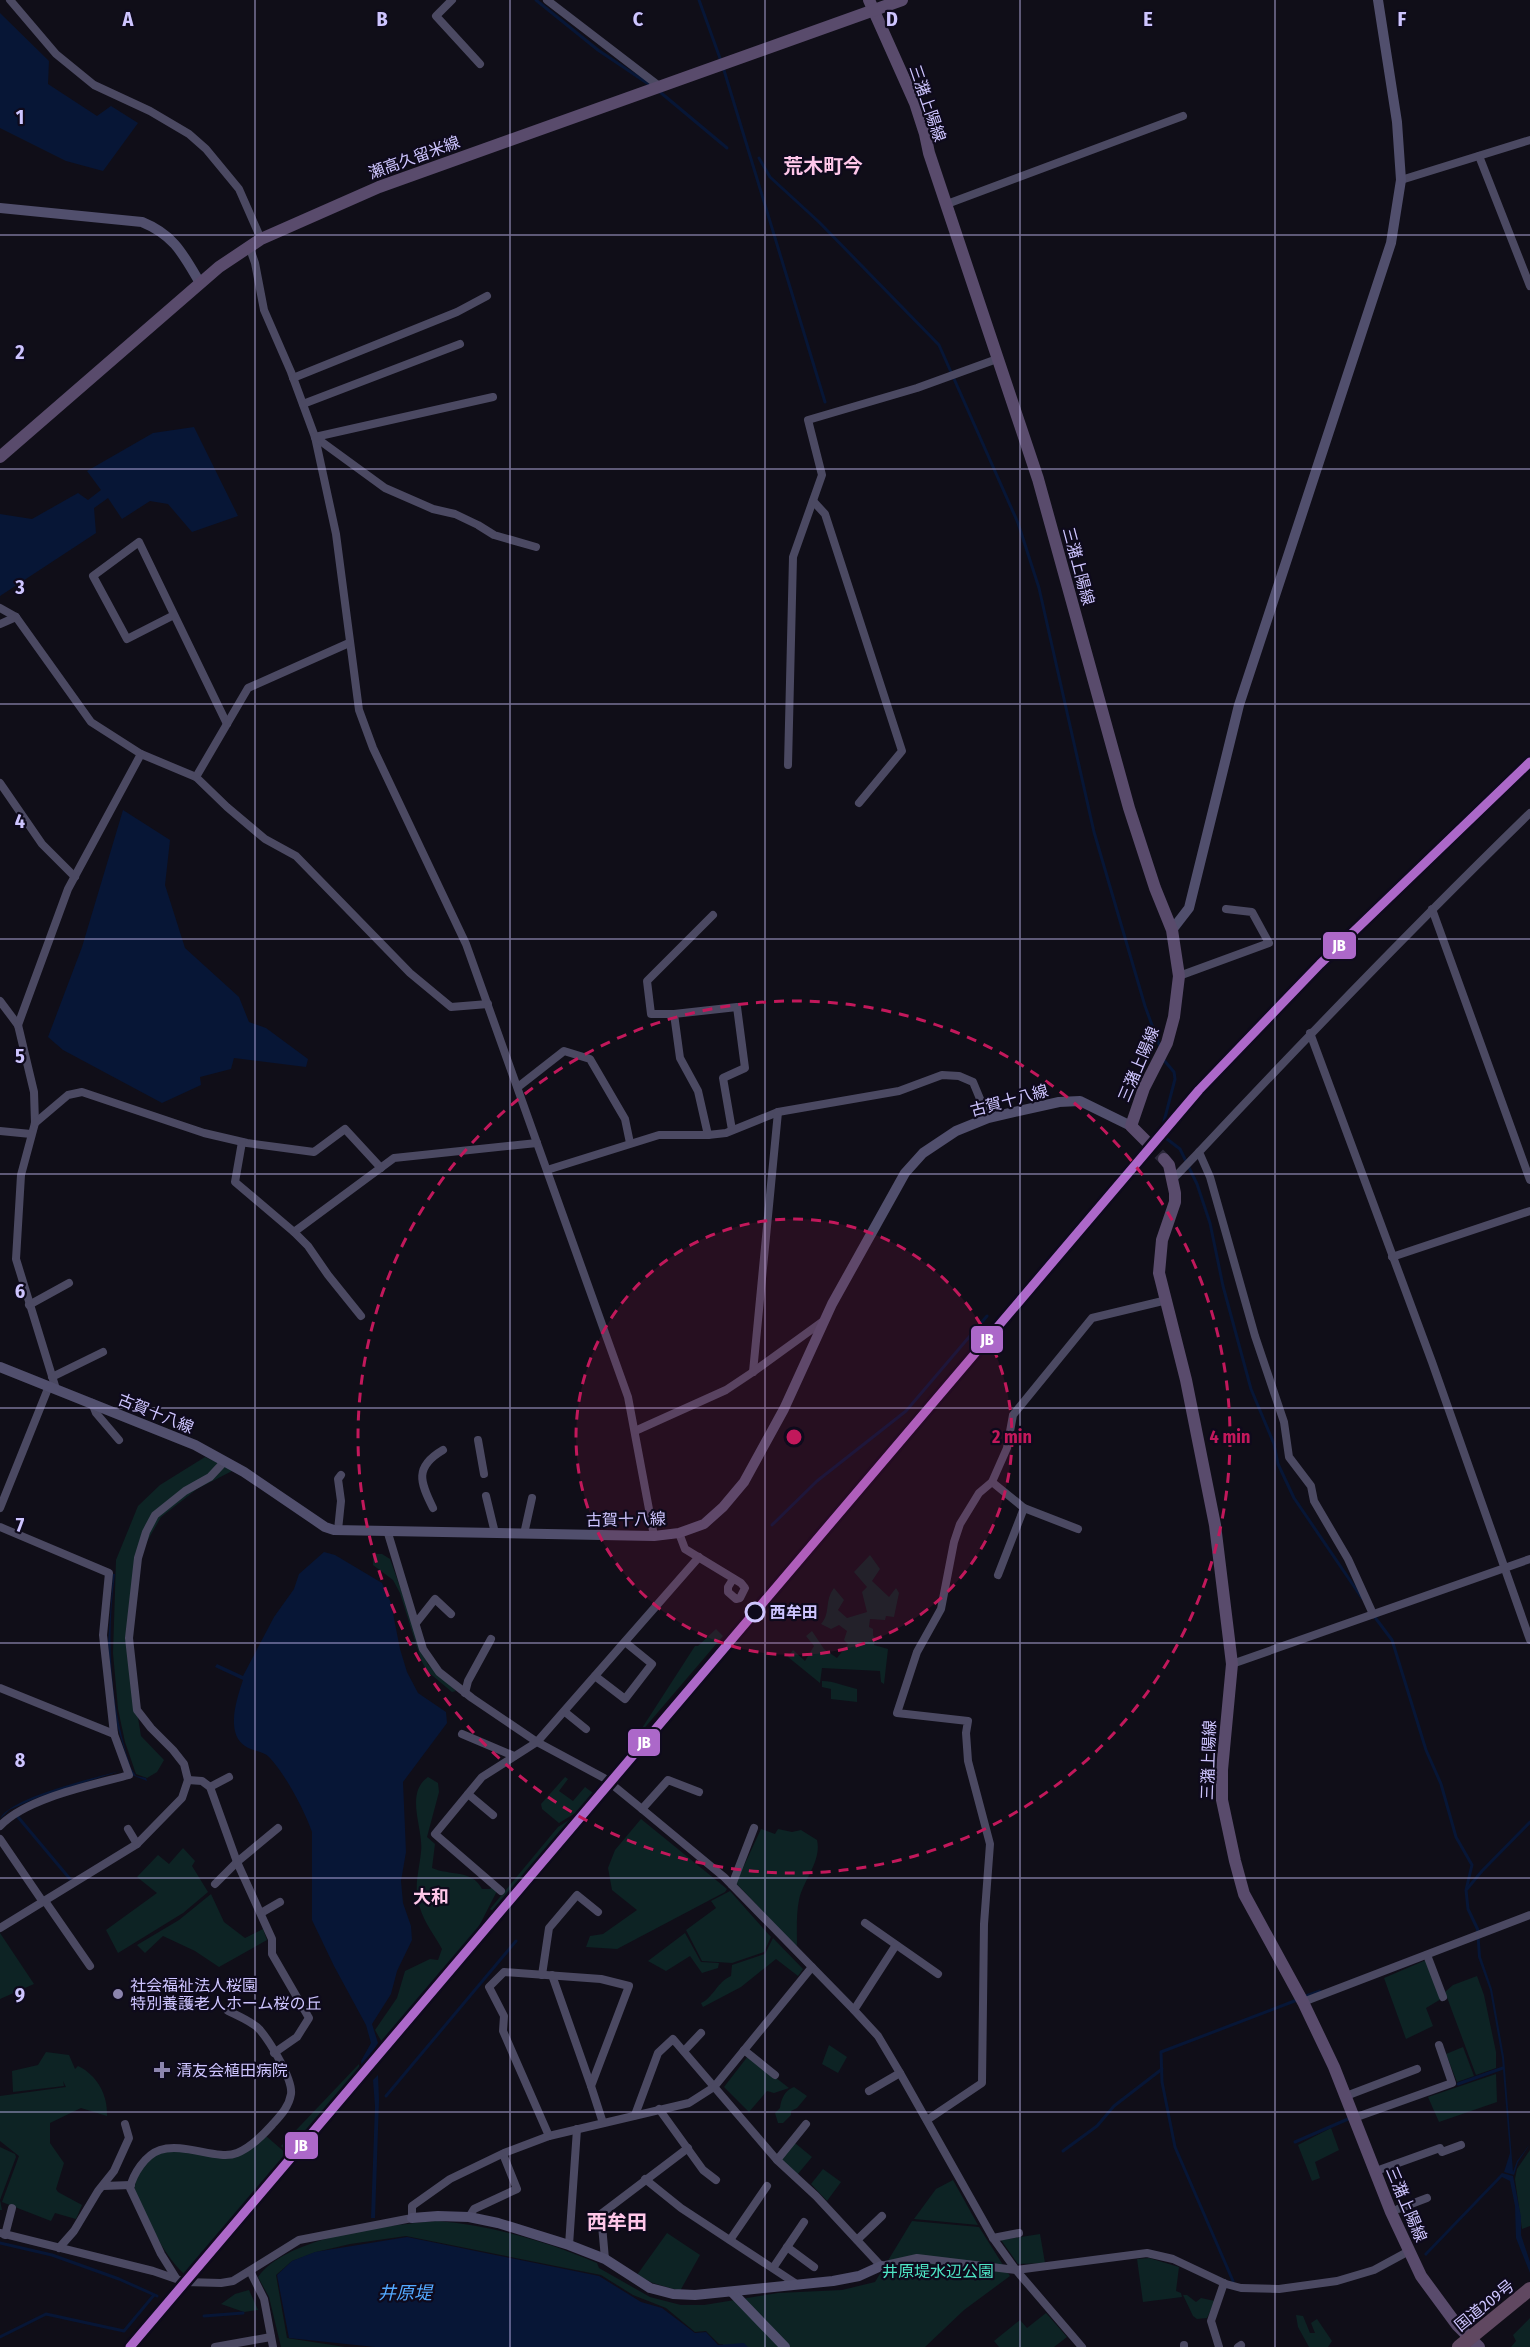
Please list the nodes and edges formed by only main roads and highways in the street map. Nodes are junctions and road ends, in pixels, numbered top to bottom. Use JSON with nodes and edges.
{"nodes":[{"id":1,"x":902,"y":0,"type":"edge"},
{"id":2,"x":871,"y":5,"type":"edge"},
{"id":3,"x":0,"y":457,"type":"edge"},
{"id":4,"x":1146,"y":1141,"type":"tunnel mouth"},
{"id":5,"x":1164,"y":1159,"type":"tunnel mouth"},
{"id":6,"x":1530,"y":2289,"type":"edge"},
{"id":7,"x":1469,"y":2344,"type":"edge"}],
"edges":[{"from":1,"to":2,"type":"main road","name":"瀬高久留米線"},
{"from":2,"to":3,"type":"main road","name":"瀬高久留米線"},
{"from":2,"to":4,"type":"main road","name":"三潴上陽線"},
{"from":5,"to":7,"type":"main road","name":"三潴上陽線"},
{"from":6,"to":7,"type":"highway","name":"国道209号"}]}
